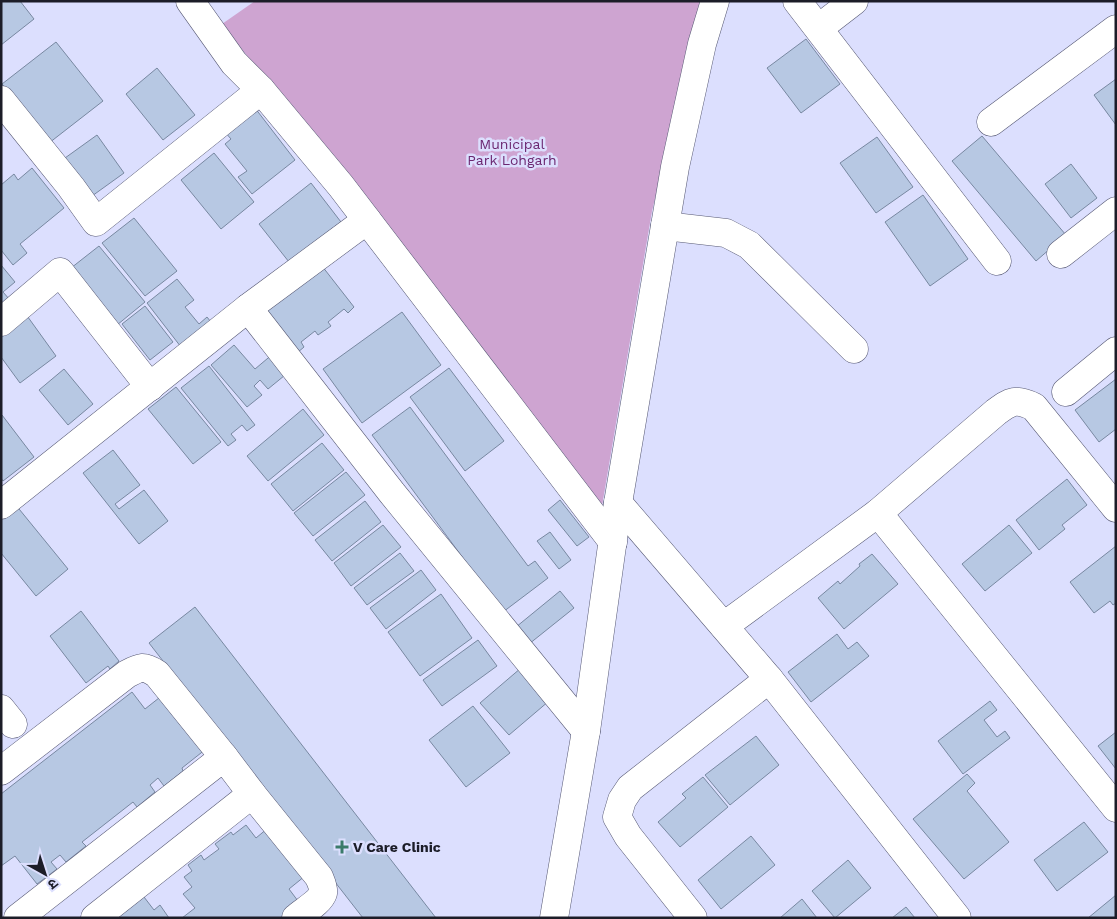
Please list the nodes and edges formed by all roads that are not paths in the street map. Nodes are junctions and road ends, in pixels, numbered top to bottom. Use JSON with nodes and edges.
{"nodes":[{"id":1,"x":715,"y":1,"type":"edge"},
{"id":2,"x":797,"y":1,"type":"edge"},
{"id":3,"x":854,"y":1,"type":"edge"},
{"id":4,"x":199,"y":4,"type":"edge"},
{"id":5,"x":819,"y":28,"type":"junction"},
{"id":6,"x":1116,"y":29,"type":"edge"},
{"id":7,"x":261,"y":90,"type":"junction"},
{"id":8,"x":1,"y":100,"type":"edge"},
{"id":9,"x":991,"y":122,"type":"dead end"},
{"id":10,"x":1116,"y":212,"type":"edge"},
{"id":11,"x":368,"y":220,"type":"junction"},
{"id":12,"x":665,"y":226,"type":"junction"},
{"id":13,"x":1061,"y":254,"type":"dead end"},
{"id":14,"x":997,"y":261,"type":"dead end"},
{"id":15,"x":248,"y":308,"type":"junction"},
{"id":16,"x":1,"y":322,"type":"edge"},
{"id":17,"x":854,"y":349,"type":"dead end"},
{"id":18,"x":1116,"y":351,"type":"edge"},
{"id":19,"x":150,"y":387,"type":"junction"},
{"id":20,"x":1066,"y":392,"type":"dead end"},
{"id":21,"x":618,"y":503,"type":"junction"},
{"id":22,"x":1,"y":505,"type":"edge"},
{"id":23,"x":1116,"y":508,"type":"edge"},
{"id":24,"x":878,"y":513,"type":"junction"},
{"id":25,"x":612,"y":542,"type":"junction"},
{"id":26,"x":724,"y":626,"type":"junction"},
{"id":27,"x":769,"y":679,"type":"junction"},
{"id":28,"x":586,"y":731,"type":"junction"},
{"id":29,"x":224,"y":757,"type":"junction"},
{"id":30,"x":1,"y":771,"type":"edge"},
{"id":31,"x":252,"y":794,"type":"junction"},
{"id":32,"x":1116,"y":808,"type":"edge"},
{"id":33,"x":18,"y":918,"type":"edge"},
{"id":34,"x":95,"y":918,"type":"edge"},
{"id":35,"x":296,"y":918,"type":"edge"},
{"id":36,"x":554,"y":918,"type":"edge"},
{"id":37,"x":693,"y":918,"type":"edge"},
{"id":38,"x":957,"y":918,"type":"edge"}],
"edges":[{"from":1,"to":12,"type":"street"},
{"from":2,"to":5,"type":"street"},
{"from":3,"to":5,"type":"street"},
{"from":4,"to":7,"type":"street"},
{"from":5,"to":14,"type":"street"},
{"from":6,"to":9,"type":"street"},
{"from":7,"to":8,"type":"street"},
{"from":7,"to":11,"type":"street"},
{"from":10,"to":13,"type":"street"},
{"from":11,"to":15,"type":"street"},
{"from":11,"to":25,"type":"street"},
{"from":12,"to":17,"type":"street"},
{"from":12,"to":21,"type":"street"},
{"from":15,"to":19,"type":"street"},
{"from":15,"to":28,"type":"street"},
{"from":16,"to":19,"type":"street"},
{"from":18,"to":20,"type":"street"},
{"from":19,"to":22,"type":"street"},
{"from":21,"to":25,"type":"street"},
{"from":21,"to":26,"type":"street"},
{"from":23,"to":24,"type":"street"},
{"from":24,"to":26,"type":"street"},
{"from":24,"to":32,"type":"street"},
{"from":25,"to":28,"type":"street"},
{"from":26,"to":27,"type":"street"},
{"from":27,"to":37,"type":"street"},
{"from":27,"to":38,"type":"street"},
{"from":28,"to":36,"type":"street"},
{"from":29,"to":30,"type":"street"},
{"from":29,"to":31,"type":"street"},
{"from":29,"to":33,"type":"street"},
{"from":31,"to":34,"type":"street"},
{"from":31,"to":35,"type":"street"}]}
